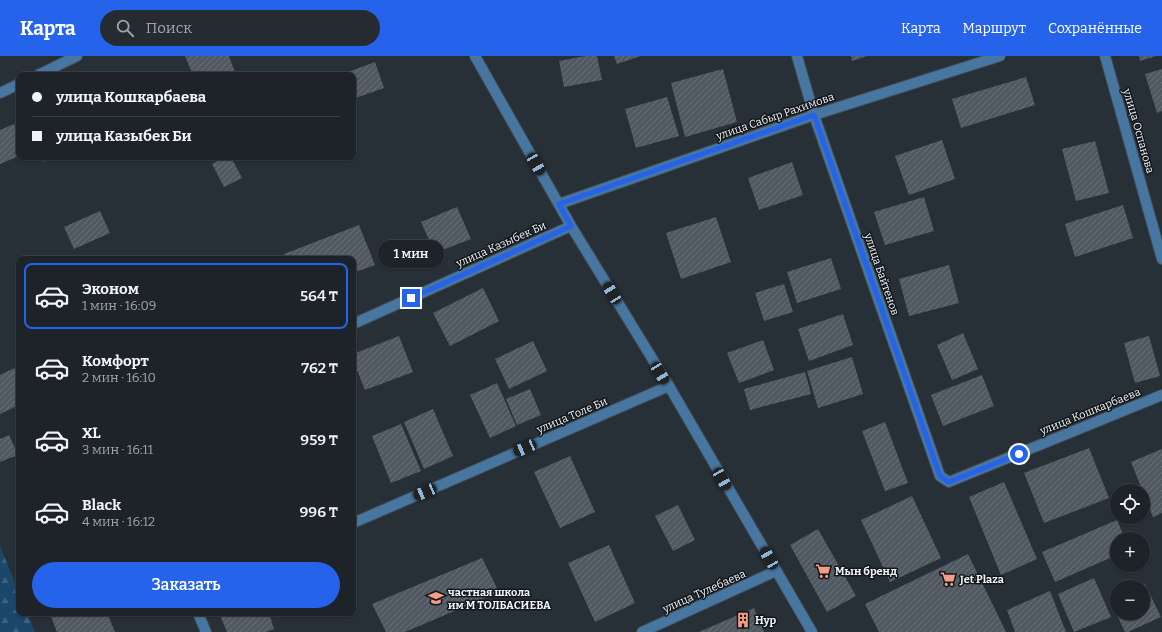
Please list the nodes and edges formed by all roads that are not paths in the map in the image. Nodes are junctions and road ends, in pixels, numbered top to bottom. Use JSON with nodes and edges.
{"nodes":[{"id":1,"x":77,"y":56,"type":"edge"},
{"id":2,"x":475,"y":56,"type":"edge"},
{"id":3,"x":797,"y":56,"type":"edge"},
{"id":4,"x":1000,"y":56,"type":"edge"},
{"id":5,"x":1105,"y":56,"type":"edge"},
{"id":6,"x":44,"y":72,"type":"edge"},
{"id":7,"x":16,"y":85,"type":"edge"},
{"id":8,"x":0,"y":93,"type":"edge"},
{"id":9,"x":814,"y":115,"type":"junction"},
{"id":10,"x":559,"y":204,"type":"junction"},
{"id":11,"x":571,"y":226,"type":"junction"},
{"id":12,"x":1162,"y":259,"type":"edge"},
{"id":13,"x":356,"y":323,"type":"edge"},
{"id":14,"x":669,"y":386,"type":"junction"},
{"id":15,"x":1162,"y":395,"type":"edge"},
{"id":16,"x":962,"y":477,"type":"joint"},
{"id":17,"x":356,"y":522,"type":"edge"},
{"id":18,"x":776,"y":571,"type":"junction"},
{"id":19,"x":199,"y":616,"type":"edge"},
{"id":20,"x":206,"y":632,"type":"edge"},
{"id":21,"x":642,"y":632,"type":"edge"},
{"id":22,"x":812,"y":632,"type":"edge"}],
"edges":[{"from":1,"to":6,"type":"street"},
{"from":2,"to":10,"type":"street"},
{"from":3,"to":9,"type":"street","name":"улица Байтенов"},
{"from":4,"to":9,"type":"street","name":"улица Сабыр Рахимова"},
{"from":5,"to":12,"type":"street","name":"улица Оспанова"},
{"from":7,"to":8,"type":"street"},
{"from":9,"to":10,"type":"street","name":"улица Сабыр Рахимова"},
{"from":9,"to":16,"type":"street","name":"улица Байтенов"},
{"from":10,"to":11,"type":"street"},
{"from":11,"to":13,"type":"street","name":"улица Казыбек Би"},
{"from":11,"to":14,"type":"street"},
{"from":14,"to":17,"type":"street","name":"улица Толе Би"},
{"from":14,"to":18,"type":"street"},
{"from":15,"to":16,"type":"street","name":"улица Кошкарбаева"},
{"from":18,"to":21,"type":"street","name":"улица Тулебаева"},
{"from":18,"to":22,"type":"street"},
{"from":19,"to":20,"type":"street"}]}
